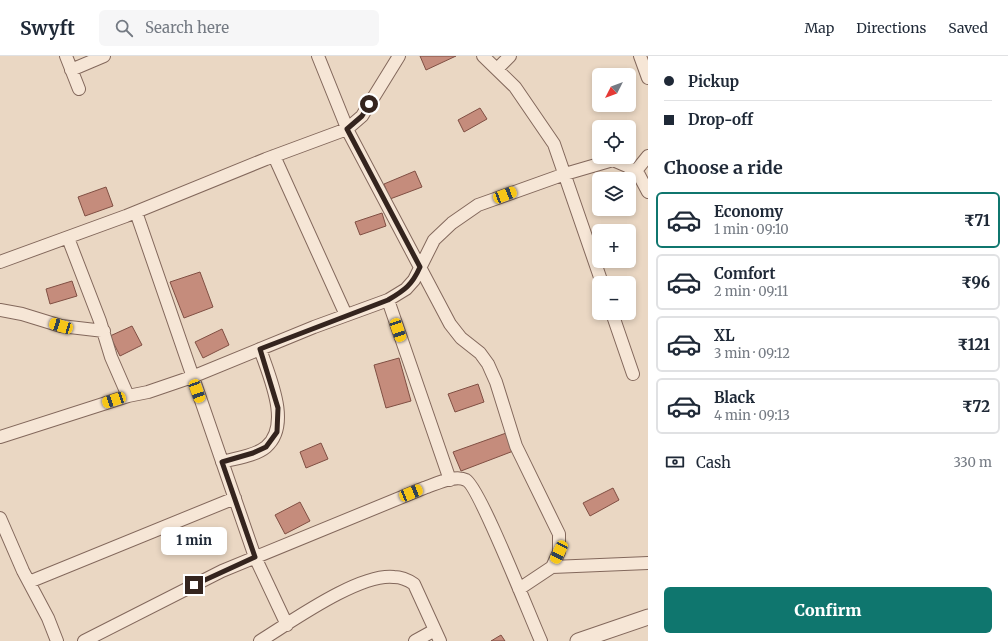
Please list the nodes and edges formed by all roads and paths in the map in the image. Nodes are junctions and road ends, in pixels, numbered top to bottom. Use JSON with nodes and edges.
{"nodes":[{"id":1,"x":66,"y":56,"type":"edge"},
{"id":2,"x":104,"y":56,"type":"edge"},
{"id":3,"x":318,"y":56,"type":"edge"},
{"id":4,"x":399,"y":56,"type":"edge"},
{"id":5,"x":483,"y":56,"type":"edge"},
{"id":6,"x":510,"y":56,"type":"edge"},
{"id":7,"x":640,"y":56,"type":"edge"},
{"id":8,"x":498,"y":68,"type":"junction"},
{"id":9,"x":71,"y":70,"type":"junction"},
{"id":10,"x":648,"y":76,"type":"edge"},
{"id":11,"x":79,"y":89,"type":"dead end"},
{"id":12,"x":347,"y":129,"type":"junction"},
{"id":13,"x":274,"y":156,"type":"junction"},
{"id":14,"x":648,"y":156,"type":"edge"},
{"id":15,"x":635,"y":172,"type":"joint"},
{"id":16,"x":636,"y":173,"type":"edge"},
{"id":17,"x":565,"y":174,"type":"junction"},
{"id":18,"x":648,"y":192,"type":"edge"},
{"id":19,"x":136,"y":212,"type":"junction"},
{"id":20,"x":68,"y":238,"type":"junction"},
{"id":21,"x":0,"y":262,"type":"edge"},
{"id":22,"x":420,"y":267,"type":"junction"},
{"id":23,"x":600,"y":276,"type":"edge"},
{"id":24,"x":388,"y":300,"type":"junction"},
{"id":25,"x":0,"y":310,"type":"edge"},
{"id":26,"x":346,"y":315,"type":"junction"},
{"id":27,"x":614,"y":320,"type":"edge"},
{"id":28,"x":104,"y":331,"type":"junction"},
{"id":29,"x":260,"y":349,"type":"junction"},
{"id":30,"x":633,"y":374,"type":"dead end"},
{"id":31,"x":192,"y":377,"type":"junction"},
{"id":32,"x":128,"y":396,"type":"junction"},
{"id":33,"x":0,"y":437,"type":"edge"},
{"id":34,"x":222,"y":462,"type":"junction"},
{"id":35,"x":450,"y":480,"type":"junction"},
{"id":36,"x":235,"y":498,"type":"junction"},
{"id":37,"x":0,"y":518,"type":"edge"},
{"id":38,"x":5,"y":543,"type":"edge"},
{"id":39,"x":255,"y":557,"type":"junction"},
{"id":40,"x":648,"y":563,"type":"edge"},
{"id":41,"x":552,"y":567,"type":"junction"},
{"id":42,"x":29,"y":582,"type":"junction"},
{"id":43,"x":519,"y":589,"type":"junction"},
{"id":44,"x":648,"y":617,"type":"edge"},
{"id":45,"x":287,"y":625,"type":"junction"},
{"id":46,"x":438,"y":636,"type":"edge"},
{"id":47,"x":57,"y":641,"type":"edge"},
{"id":48,"x":84,"y":641,"type":"edge"},
{"id":49,"x":260,"y":641,"type":"edge"},
{"id":50,"x":415,"y":641,"type":"edge"},
{"id":51,"x":541,"y":641,"type":"edge"},
{"id":52,"x":578,"y":641,"type":"edge"}],
"edges":[{"from":1,"to":9,"type":"street"},
{"from":2,"to":9,"type":"street"},
{"from":3,"to":12,"type":"street"},
{"from":4,"to":12,"type":"street"},
{"from":5,"to":8,"type":"street"},
{"from":6,"to":8,"type":"street"},
{"from":7,"to":10,"type":"street"},
{"from":8,"to":17,"type":"street"},
{"from":9,"to":11,"type":"street"},
{"from":12,"to":13,"type":"street"},
{"from":12,"to":22,"type":"street"},
{"from":13,"to":19,"type":"street"},
{"from":13,"to":26,"type":"street"},
{"from":14,"to":15,"type":"street"},
{"from":15,"to":17,"type":"street"},
{"from":16,"to":18,"type":"street"},
{"from":17,"to":22,"type":"street"},
{"from":17,"to":23,"type":"street"},
{"from":19,"to":20,"type":"street"},
{"from":19,"to":31,"type":"street"},
{"from":20,"to":21,"type":"street"},
{"from":20,"to":28,"type":"street"},
{"from":22,"to":24,"type":"street"},
{"from":22,"to":41,"type":"street"},
{"from":24,"to":26,"type":"street"},
{"from":24,"to":35,"type":"street"},
{"from":25,"to":28,"type":"street"},
{"from":26,"to":29,"type":"street"},
{"from":27,"to":30,"type":"street"},
{"from":28,"to":32,"type":"street"},
{"from":29,"to":31,"type":"street"},
{"from":29,"to":34,"type":"street"},
{"from":31,"to":32,"type":"street"},
{"from":31,"to":34,"type":"street"},
{"from":32,"to":33,"type":"street"},
{"from":34,"to":36,"type":"street"},
{"from":35,"to":39,"type":"street"},
{"from":35,"to":43,"type":"street"},
{"from":36,"to":39,"type":"street"},
{"from":36,"to":42,"type":"street"},
{"from":37,"to":38,"type":"street"},
{"from":38,"to":42,"type":"street"},
{"from":39,"to":45,"type":"street"},
{"from":39,"to":48,"type":"street"},
{"from":40,"to":41,"type":"street"},
{"from":41,"to":43,"type":"street"},
{"from":42,"to":47,"type":"street"},
{"from":43,"to":51,"type":"street"},
{"from":44,"to":52,"type":"street"},
{"from":45,"to":46,"type":"street"},
{"from":45,"to":49,"type":"street"},
{"from":46,"to":50,"type":"street"}]}
